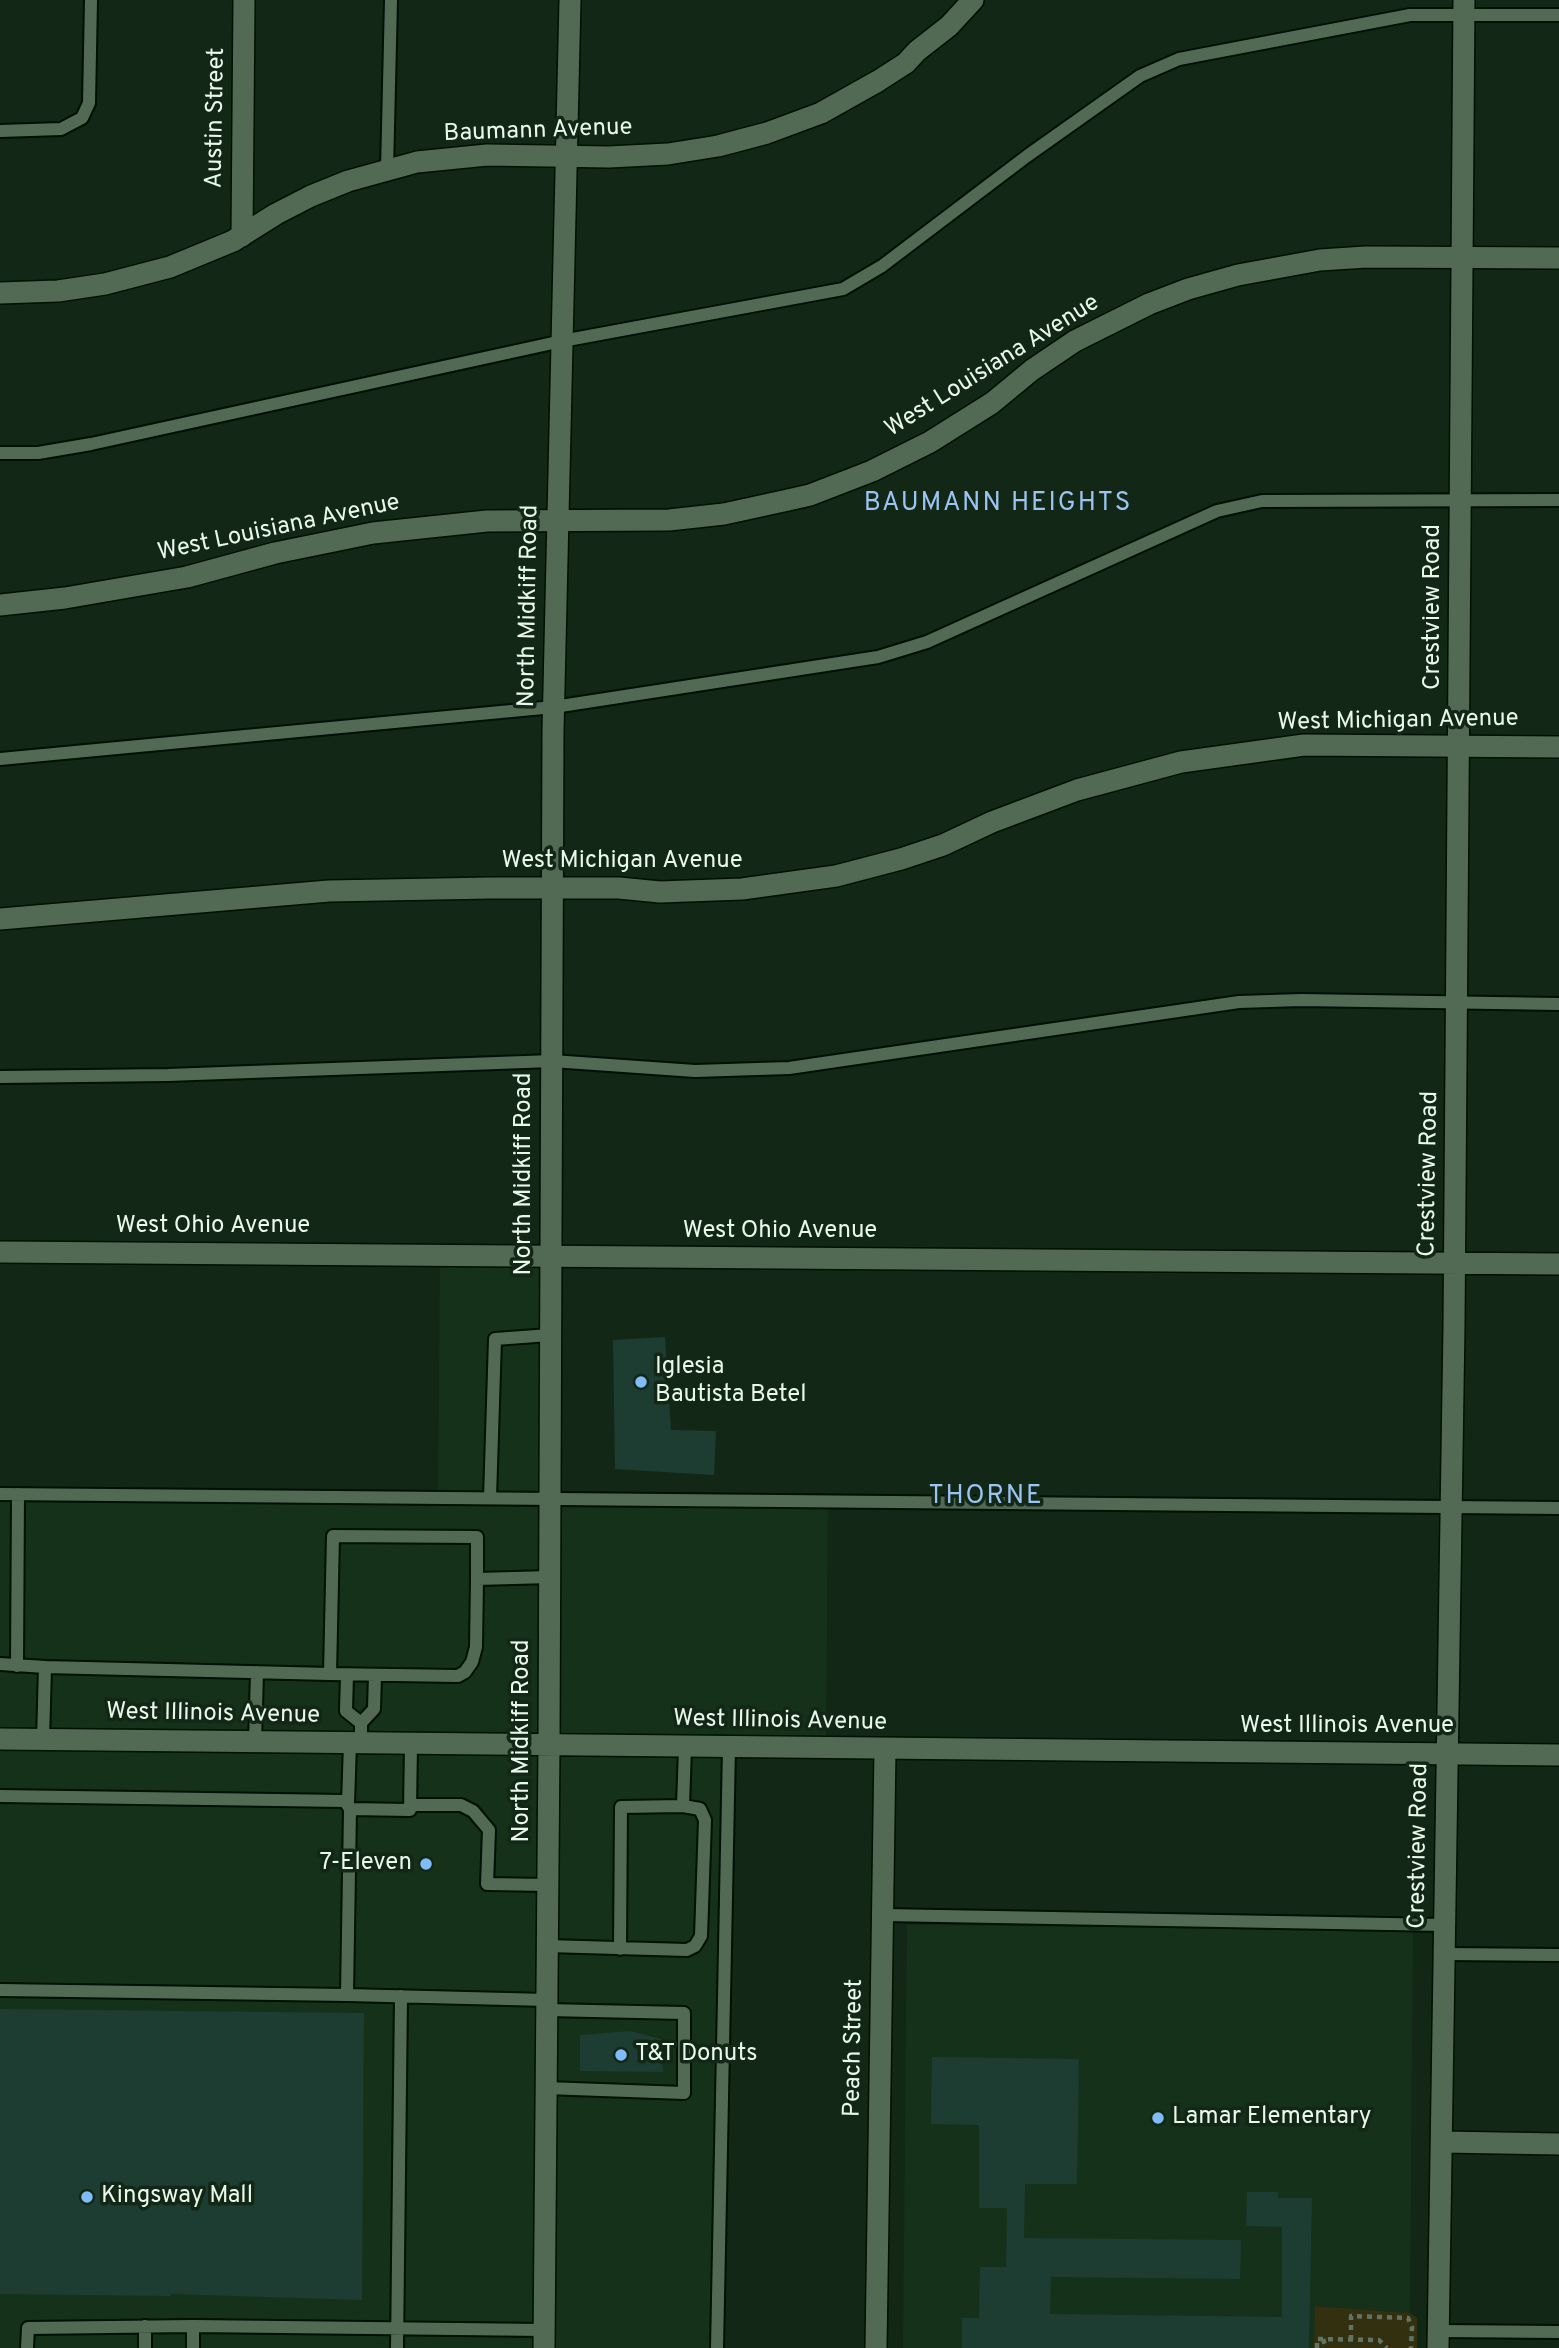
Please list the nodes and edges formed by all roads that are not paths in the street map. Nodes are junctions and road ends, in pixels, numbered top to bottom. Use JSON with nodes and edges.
{"nodes":[{"id":1,"x":91,"y":0,"type":"edge"},
{"id":2,"x":244,"y":0,"type":"edge"},
{"id":3,"x":391,"y":0,"type":"edge"},
{"id":4,"x":570,"y":0,"type":"edge"},
{"id":5,"x":973,"y":0,"type":"edge"},
{"id":6,"x":1464,"y":7,"type":"edge"},
{"id":7,"x":1559,"y":15,"type":"edge"},
{"id":8,"x":0,"y":131,"type":"edge"},
{"id":9,"x":567,"y":156,"type":"junction"},
{"id":10,"x":387,"y":170,"type":"junction"},
{"id":11,"x":242,"y":236,"type":"junction"},
{"id":12,"x":1462,"y":257,"type":"junction"},
{"id":13,"x":1559,"y":258,"type":"edge"},
{"id":14,"x":0,"y":293,"type":"edge"},
{"id":15,"x":562,"y":341,"type":"junction"},
{"id":16,"x":0,"y":453,"type":"edge"},
{"id":17,"x":1461,"y":499,"type":"junction"},
{"id":18,"x":1559,"y":500,"type":"edge"},
{"id":19,"x":558,"y":521,"type":"junction"},
{"id":20,"x":0,"y":605,"type":"edge"},
{"id":21,"x":554,"y":707,"type":"junction"},
{"id":22,"x":1460,"y":747,"type":"junction"},
{"id":23,"x":1559,"y":747,"type":"edge"},
{"id":24,"x":0,"y":760,"type":"edge"},
{"id":25,"x":553,"y":888,"type":"junction"},
{"id":26,"x":0,"y":919,"type":"edge"},
{"id":27,"x":1457,"y":1003,"type":"junction"},
{"id":28,"x":1559,"y":1004,"type":"edge"},
{"id":29,"x":552,"y":1061,"type":"junction"},
{"id":30,"x":0,"y":1077,"type":"edge"},
{"id":31,"x":0,"y":1252,"type":"edge"},
{"id":32,"x":551,"y":1256,"type":"junction"},
{"id":33,"x":1455,"y":1263,"type":"junction"},
{"id":34,"x":1559,"y":1264,"type":"edge"},
{"id":35,"x":550,"y":1335,"type":"junction"},
{"id":36,"x":0,"y":1494,"type":"edge"},
{"id":37,"x":18,"y":1494,"type":"junction"},
{"id":38,"x":490,"y":1498,"type":"junction"},
{"id":39,"x":550,"y":1498,"type":"junction"},
{"id":40,"x":1451,"y":1507,"type":"junction"},
{"id":41,"x":1559,"y":1508,"type":"edge"},
{"id":42,"x":550,"y":1577,"type":"junction"},
{"id":43,"x":477,"y":1579,"type":"junction"},
{"id":44,"x":0,"y":1664,"type":"edge"},
{"id":45,"x":17,"y":1666,"type":"junction"},
{"id":46,"x":45,"y":1667,"type":"junction"},
{"id":47,"x":257,"y":1672,"type":"junction"},
{"id":48,"x":330,"y":1674,"type":"junction"},
{"id":49,"x":347,"y":1675,"type":"junction"},
{"id":50,"x":374,"y":1675,"type":"junction"},
{"id":51,"x":357,"y":1736,"type":"junction"},
{"id":52,"x":0,"y":1739,"type":"edge"},
{"id":53,"x":43,"y":1740,"type":"junction"},
{"id":54,"x":255,"y":1742,"type":"junction"},
{"id":55,"x":411,"y":1744,"type":"junction"},
{"id":56,"x":549,"y":1745,"type":"junction"},
{"id":57,"x":685,"y":1747,"type":"junction"},
{"id":58,"x":729,"y":1747,"type":"junction"},
{"id":59,"x":885,"y":1749,"type":"junction"},
{"id":60,"x":1447,"y":1754,"type":"junction"},
{"id":61,"x":1559,"y":1755,"type":"edge"},
{"id":62,"x":0,"y":1796,"type":"edge"},
{"id":63,"x":411,"y":1805,"type":"junction"},
{"id":64,"x":349,"y":1806,"type":"junction"},
{"id":65,"x":683,"y":1806,"type":"junction"},
{"id":66,"x":548,"y":1885,"type":"junction"},
{"id":67,"x":883,"y":1915,"type":"junction"},
{"id":68,"x":1445,"y":1925,"type":"junction"},
{"id":69,"x":547,"y":1946,"type":"junction"},
{"id":70,"x":621,"y":1949,"type":"junction"},
{"id":71,"x":1445,"y":1954,"type":"junction"},
{"id":72,"x":1559,"y":1955,"type":"edge"},
{"id":73,"x":0,"y":1990,"type":"edge"},
{"id":74,"x":347,"y":1995,"type":"junction"},
{"id":75,"x":401,"y":1996,"type":"junction"},
{"id":76,"x":547,"y":2005,"type":"junction"},
{"id":77,"x":546,"y":2088,"type":"junction"},
{"id":78,"x":1442,"y":2142,"type":"junction"},
{"id":79,"x":1559,"y":2144,"type":"edge"},
{"id":80,"x":145,"y":2326,"type":"junction"},
{"id":81,"x":193,"y":2326,"type":"junction"},
{"id":82,"x":397,"y":2329,"type":"junction"},
{"id":83,"x":1559,"y":2332,"type":"edge"},
{"id":84,"x":544,"y":2339,"type":"edge"},
{"id":85,"x":1438,"y":2340,"type":"edge"},
{"id":86,"x":27,"y":2348,"type":"edge"},
{"id":87,"x":145,"y":2348,"type":"edge"},
{"id":88,"x":193,"y":2348,"type":"edge"},
{"id":89,"x":397,"y":2348,"type":"edge"},
{"id":90,"x":717,"y":2348,"type":"edge"},
{"id":91,"x":876,"y":2348,"type":"edge"}],
"edges":[{"from":1,"to":8,"type":"lane"},
{"from":2,"to":11,"type":"street","name":"Austin Street"},
{"from":3,"to":10,"type":"lane"},
{"from":4,"to":9,"type":"street","name":"North Midkiff Road"},
{"from":5,"to":9,"type":"street","name":"Baumann Avenue"},
{"from":6,"to":7,"type":"lane"},
{"from":6,"to":12,"type":"street","name":"Crestview Road"},
{"from":6,"to":15,"type":"lane"},
{"from":9,"to":10,"type":"street","name":"Baumann Avenue"},
{"from":9,"to":15,"type":"street","name":"North Midkiff Road"},
{"from":10,"to":11,"type":"street","name":"Baumann Avenue"},
{"from":11,"to":14,"type":"street","name":"Baumann Avenue"},
{"from":12,"to":13,"type":"street","name":"West Louisiana Avenue"},
{"from":12,"to":17,"type":"street","name":"Crestview Road"},
{"from":12,"to":19,"type":"street","name":"West Louisiana Avenue"},
{"from":15,"to":16,"type":"lane"},
{"from":15,"to":19,"type":"street","name":"North Midkiff Road"},
{"from":17,"to":18,"type":"lane"},
{"from":17,"to":21,"type":"lane"},
{"from":17,"to":22,"type":"street","name":"Crestview Road"},
{"from":19,"to":20,"type":"street","name":"West Louisiana Avenue"},
{"from":19,"to":21,"type":"street","name":"North Midkiff Road"},
{"from":21,"to":24,"type":"lane"},
{"from":21,"to":25,"type":"street","name":"North Midkiff Road"},
{"from":22,"to":23,"type":"street","name":"West Michigan Avenue"},
{"from":22,"to":25,"type":"street","name":"West Michigan Avenue"},
{"from":22,"to":27,"type":"street","name":"Crestview Road"},
{"from":25,"to":26,"type":"street","name":"West Michigan Avenue"},
{"from":25,"to":29,"type":"street","name":"North Midkiff Road"},
{"from":27,"to":28,"type":"lane"},
{"from":27,"to":29,"type":"lane"},
{"from":27,"to":33,"type":"street","name":"Crestview Road"},
{"from":29,"to":30,"type":"lane"},
{"from":29,"to":32,"type":"street","name":"North Midkiff Road"},
{"from":31,"to":32,"type":"street","name":"West Ohio Avenue"},
{"from":32,"to":33,"type":"street","name":"West Ohio Avenue"},
{"from":32,"to":35,"type":"street","name":"North Midkiff Road"},
{"from":33,"to":34,"type":"street","name":"West Ohio Avenue"},
{"from":33,"to":40,"type":"street","name":"Crestview Road"},
{"from":35,"to":38,"type":"lane"},
{"from":35,"to":39,"type":"street","name":"North Midkiff Road"},
{"from":36,"to":37,"type":"lane"},
{"from":37,"to":38,"type":"lane"},
{"from":37,"to":45,"type":"lane"},
{"from":38,"to":39,"type":"lane"},
{"from":39,"to":40,"type":"lane"},
{"from":39,"to":42,"type":"street","name":"North Midkiff Road"},
{"from":40,"to":41,"type":"lane"},
{"from":40,"to":60,"type":"street","name":"Crestview Road"},
{"from":42,"to":43,"type":"lane"},
{"from":42,"to":56,"type":"street","name":"North Midkiff Road"},
{"from":43,"to":48,"type":"lane"},
{"from":43,"to":50,"type":"lane"},
{"from":44,"to":45,"type":"lane"},
{"from":45,"to":46,"type":"lane"},
{"from":46,"to":47,"type":"lane"},
{"from":46,"to":53,"type":"lane"},
{"from":47,"to":48,"type":"lane"},
{"from":47,"to":54,"type":"lane"},
{"from":48,"to":49,"type":"lane"},
{"from":49,"to":50,"type":"lane"},
{"from":49,"to":51,"type":"lane"},
{"from":50,"to":51,"type":"lane"},
{"from":51,"to":54,"type":"street","name":"West Illinois Avenue"},
{"from":51,"to":55,"type":"street","name":"West Illinois Avenue"},
{"from":51,"to":64,"type":"lane"},
{"from":52,"to":53,"type":"street","name":"West Illinois Avenue"},
{"from":53,"to":54,"type":"street","name":"West Illinois Avenue"},
{"from":55,"to":56,"type":"street","name":"West Illinois Avenue"},
{"from":55,"to":63,"type":"lane"},
{"from":56,"to":57,"type":"street","name":"West Illinois Avenue"},
{"from":56,"to":66,"type":"street","name":"North Midkiff Road"},
{"from":57,"to":58,"type":"street","name":"West Illinois Avenue"},
{"from":57,"to":65,"type":"lane"},
{"from":58,"to":59,"type":"street","name":"West Illinois Avenue"},
{"from":58,"to":90,"type":"lane"},
{"from":59,"to":60,"type":"street","name":"West Illinois Avenue"},
{"from":59,"to":67,"type":"street","name":"Peach Street"},
{"from":60,"to":61,"type":"street","name":"West Illinois Avenue"},
{"from":60,"to":68,"type":"street","name":"Crestview Road"},
{"from":62,"to":64,"type":"lane"},
{"from":63,"to":64,"type":"lane"},
{"from":63,"to":66,"type":"lane"},
{"from":64,"to":74,"type":"lane"},
{"from":65,"to":70,"type":"lane"},
{"from":65,"to":70,"type":"lane"},
{"from":66,"to":69,"type":"street","name":"North Midkiff Road"},
{"from":67,"to":68,"type":"lane"},
{"from":67,"to":91,"type":"street","name":"Peach Street"},
{"from":68,"to":71,"type":"street","name":"Crestview Road"},
{"from":69,"to":70,"type":"lane"},
{"from":69,"to":76,"type":"street","name":"North Midkiff Road"},
{"from":71,"to":72,"type":"lane"},
{"from":71,"to":78,"type":"street","name":"Crestview Road"},
{"from":73,"to":74,"type":"lane"},
{"from":74,"to":75,"type":"lane"},
{"from":75,"to":76,"type":"lane"},
{"from":75,"to":82,"type":"lane"},
{"from":76,"to":77,"type":"street","name":"North Midkiff Road"},
{"from":76,"to":77,"type":"lane"},
{"from":77,"to":84,"type":"street","name":"North Midkiff Road"},
{"from":78,"to":79,"type":"street"},
{"from":78,"to":85,"type":"street","name":"Crestview Road"},
{"from":80,"to":81,"type":"lane"},
{"from":80,"to":86,"type":"lane"},
{"from":80,"to":87,"type":"lane"},
{"from":81,"to":82,"type":"lane"},
{"from":81,"to":88,"type":"lane"},
{"from":82,"to":84,"type":"lane"},
{"from":82,"to":89,"type":"lane"},
{"from":83,"to":85,"type":"lane"}]}
